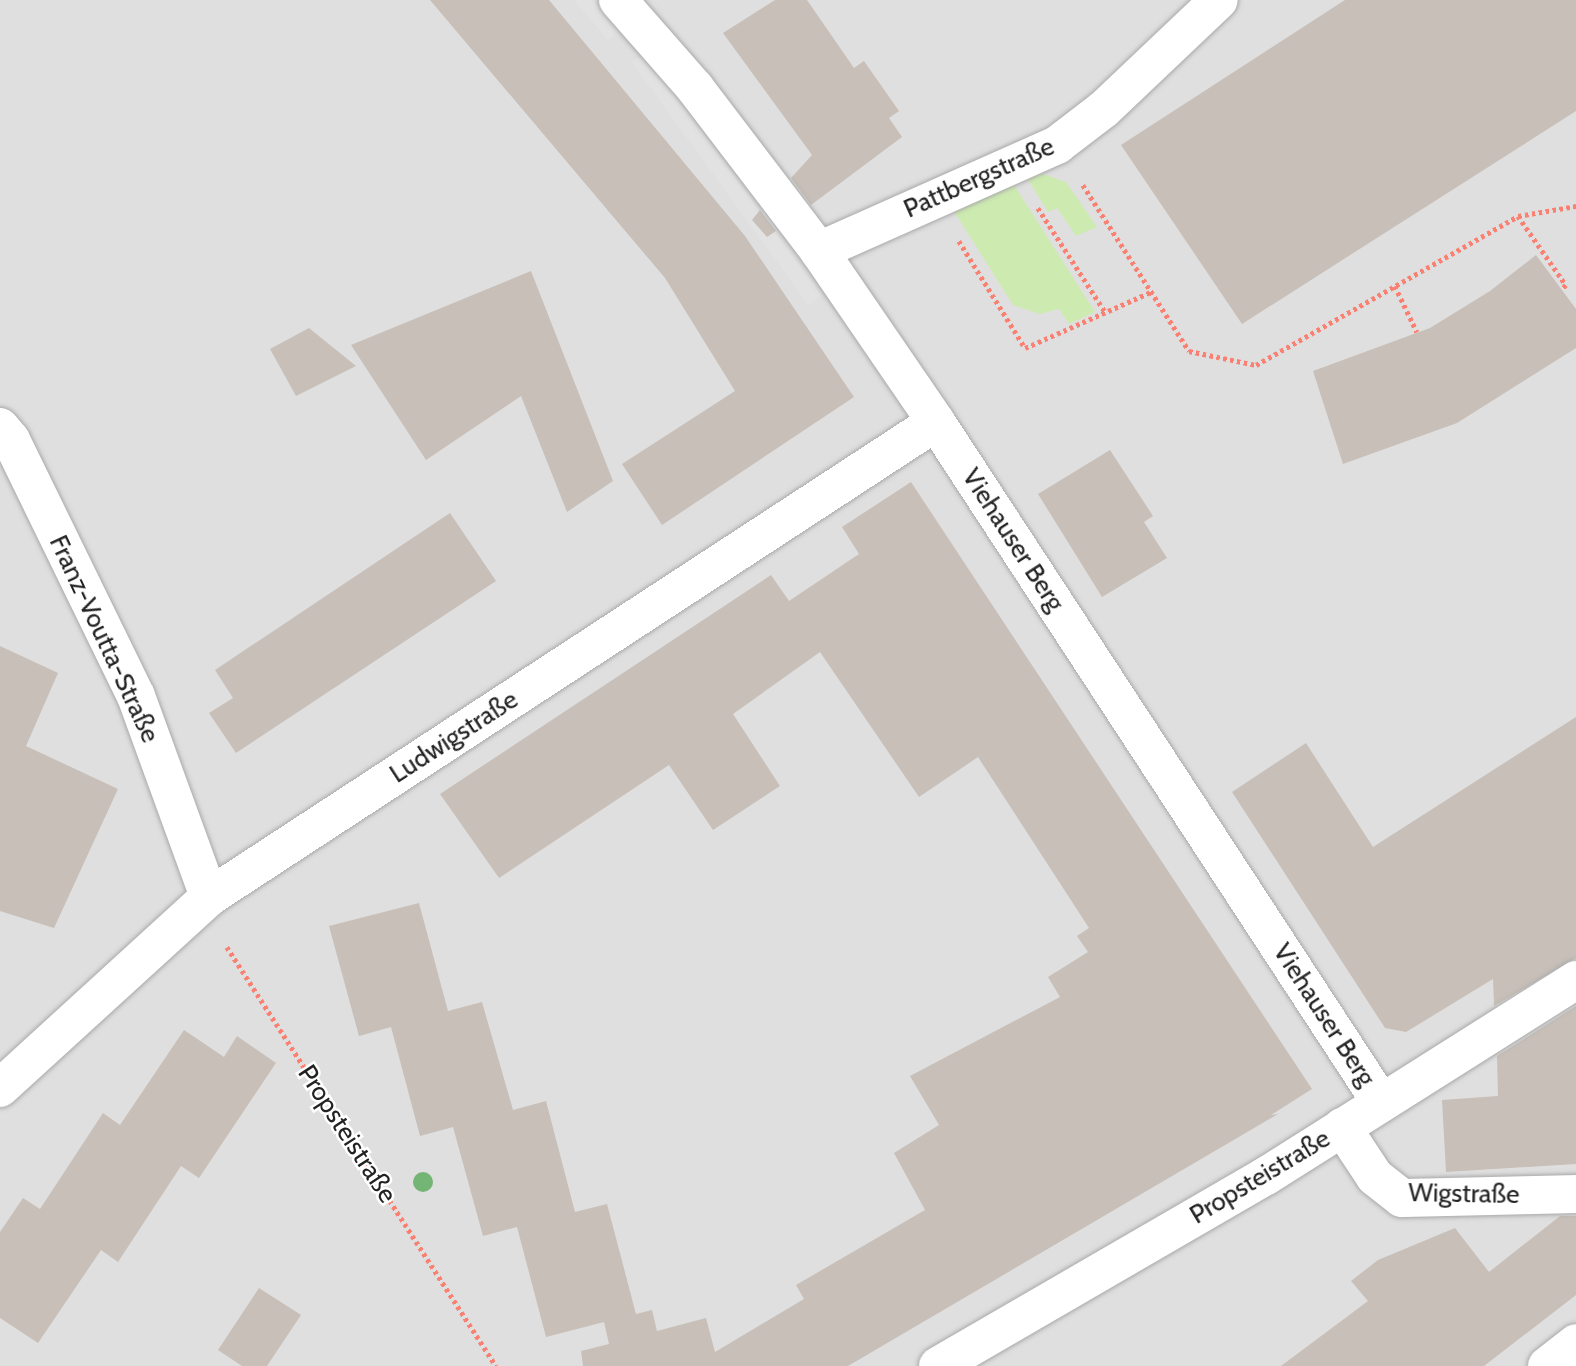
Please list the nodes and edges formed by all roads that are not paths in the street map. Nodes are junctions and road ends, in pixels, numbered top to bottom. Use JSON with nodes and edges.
{"nodes":[{"id":1,"x":618,"y":0,"type":"edge"},
{"id":2,"x":1219,"y":0,"type":"edge"},
{"id":3,"x":819,"y":251,"type":"junction"},
{"id":4,"x":936,"y":422,"type":"junction"},
{"id":5,"x":0,"y":428,"type":"edge"},
{"id":6,"x":209,"y":897,"type":"junction"},
{"id":7,"x":1576,"y":980,"type":"edge"},
{"id":8,"x":0,"y":1088,"type":"edge"},
{"id":9,"x":1380,"y":1101,"type":"junction"},
{"id":10,"x":1342,"y":1127,"type":"junction"},
{"id":11,"x":1576,"y":1194,"type":"edge"},
{"id":12,"x":1576,"y":1343,"type":"edge"},
{"id":13,"x":938,"y":1366,"type":"edge"},
{"id":14,"x":1547,"y":1366,"type":"edge"}],
"edges":[{"from":1,"to":3,"type":"street","name":"Viehauser Berg"},
{"from":2,"to":3,"type":"street","name":"Pattbergstraße"},
{"from":3,"to":4,"type":"street","name":"Viehauser Berg"},
{"from":4,"to":6,"type":"street","name":"Ludwigstraße"},
{"from":4,"to":9,"type":"street","name":"Viehauser Berg"},
{"from":5,"to":6,"type":"street","name":"Franz-Voutta-Straße"},
{"from":6,"to":8,"type":"street","name":"Ludwigstraße"},
{"from":7,"to":9,"type":"street","name":"Propsteistraße"},
{"from":9,"to":10,"type":"street","name":"Propsteistraße"},
{"from":10,"to":11,"type":"street","name":"Wigstraße"},
{"from":10,"to":13,"type":"street","name":"Propsteistraße"},
{"from":12,"to":14,"type":"street"}]}
